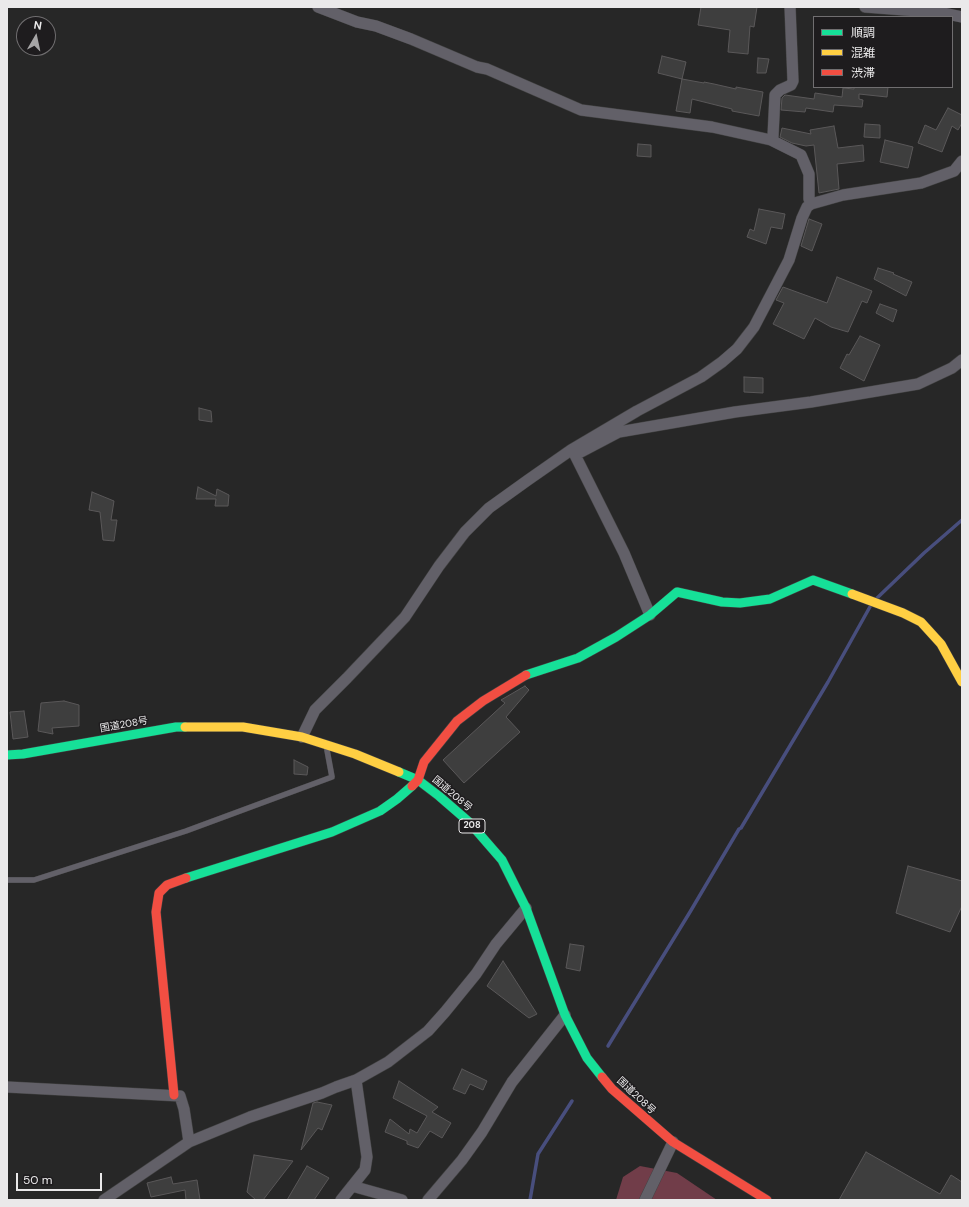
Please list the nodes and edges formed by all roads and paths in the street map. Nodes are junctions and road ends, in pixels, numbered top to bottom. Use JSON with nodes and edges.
{"nodes":[{"id":1,"x":318,"y":7,"type":"edge"},
{"id":2,"x":790,"y":7,"type":"edge"},
{"id":3,"x":865,"y":7,"type":"edge"},
{"id":4,"x":962,"y":17,"type":"edge"},
{"id":5,"x":771,"y":140,"type":"junction"},
{"id":6,"x":962,"y":161,"type":"edge"},
{"id":7,"x":812,"y":204,"type":"junction"},
{"id":8,"x":962,"y":360,"type":"edge"},
{"id":9,"x":573,"y":453,"type":"junction"},
{"id":10,"x":650,"y":615,"type":"junction"},
{"id":11,"x":962,"y":682,"type":"edge"},
{"id":12,"x":302,"y":737,"type":"junction"},
{"id":13,"x":326,"y":745,"type":"junction"},
{"id":14,"x":23,"y":754,"type":"joint"},
{"id":15,"x":7,"y":756,"type":"edge"},
{"id":16,"x":418,"y":780,"type":"junction"},
{"id":17,"x":7,"y":880,"type":"edge"},
{"id":18,"x":526,"y":908,"type":"junction"},
{"id":19,"x":565,"y":1015,"type":"junction"},
{"id":20,"x":356,"y":1080,"type":"junction"},
{"id":21,"x":7,"y":1087,"type":"edge"},
{"id":22,"x":174,"y":1095,"type":"junction"},
{"id":23,"x":189,"y":1142,"type":"junction"},
{"id":24,"x":673,"y":1142,"type":"junction"},
{"id":25,"x":352,"y":1186,"type":"junction"},
{"id":26,"x":104,"y":1200,"type":"edge"},
{"id":27,"x":341,"y":1200,"type":"edge"},
{"id":28,"x":402,"y":1200,"type":"edge"},
{"id":29,"x":428,"y":1200,"type":"edge"},
{"id":30,"x":645,"y":1200,"type":"edge"},
{"id":31,"x":767,"y":1200,"type":"edge"}],
"edges":[{"from":1,"to":5,"type":"street"},
{"from":2,"to":5,"type":"street"},
{"from":3,"to":4,"type":"street"},
{"from":5,"to":7,"type":"street"},
{"from":6,"to":7,"type":"street"},
{"from":7,"to":9,"type":"street"},
{"from":8,"to":9,"type":"street"},
{"from":9,"to":10,"type":"street"},
{"from":9,"to":12,"type":"street"},
{"from":10,"to":11,"type":"main road"},
{"from":10,"to":16,"type":"main road"},
{"from":12,"to":13,"type":"main road","name":"国道208号","number":"208"},
{"from":12,"to":14,"type":"main road","name":"国道208号","number":"208"},
{"from":13,"to":16,"type":"main road","name":"国道208号","number":"208"},
{"from":13,"to":17,"type":"lane"},
{"from":14,"to":15,"type":"street"},
{"from":16,"to":18,"type":"main road","name":"国道208号","number":"208"},
{"from":16,"to":22,"type":"main road"},
{"from":18,"to":19,"type":"main road","name":"国道208号","number":"208"},
{"from":18,"to":20,"type":"street"},
{"from":19,"to":24,"type":"main road","name":"国道208号","number":"208"},
{"from":19,"to":29,"type":"street"},
{"from":20,"to":23,"type":"street"},
{"from":20,"to":25,"type":"street"},
{"from":21,"to":22,"type":"street"},
{"from":22,"to":23,"type":"street"},
{"from":23,"to":26,"type":"street"},
{"from":24,"to":30,"type":"street"},
{"from":24,"to":31,"type":"main road","name":"国道208号","number":"208"},
{"from":25,"to":27,"type":"street"},
{"from":25,"to":28,"type":"street"}]}
